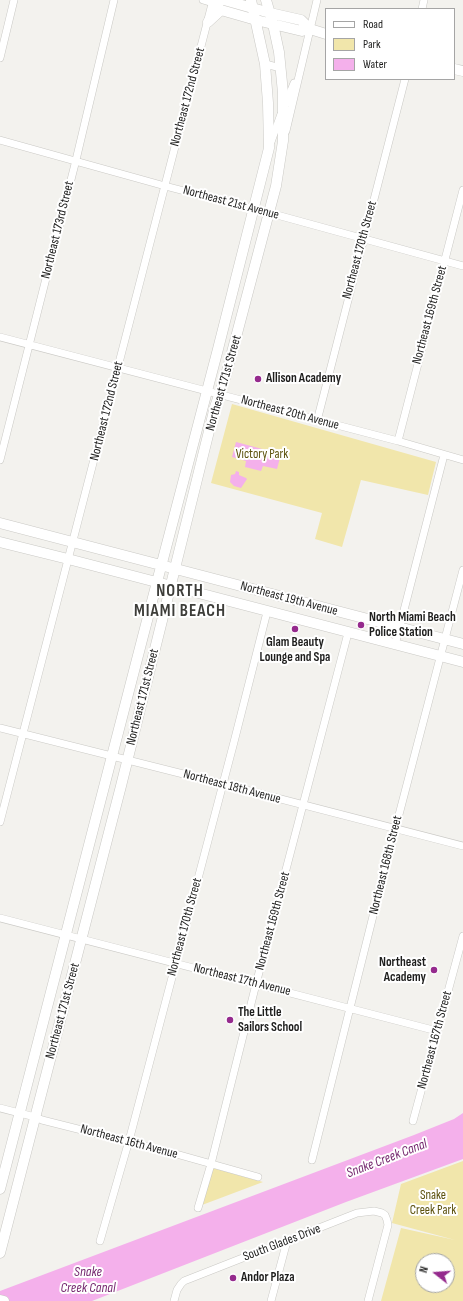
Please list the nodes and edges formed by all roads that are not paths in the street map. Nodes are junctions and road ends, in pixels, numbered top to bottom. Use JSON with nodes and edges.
{"nodes":[{"id":1,"x":14,"y":0,"type":"edge"},
{"id":2,"x":114,"y":0,"type":"edge"},
{"id":3,"x":224,"y":0,"type":"edge"},
{"id":4,"x":266,"y":0,"type":"edge"},
{"id":5,"x":317,"y":0,"type":"edge"},
{"id":6,"x":214,"y":3,"type":"edge"},
{"id":7,"x":252,"y":4,"type":"edge"},
{"id":8,"x":270,"y":13,"type":"junction"},
{"id":9,"x":256,"y":20,"type":"junction"},
{"id":10,"x":208,"y":22,"type":"joint"},
{"id":11,"x":273,"y":24,"type":"junction"},
{"id":12,"x":310,"y":29,"type":"junction"},
{"id":13,"x":325,"y":34,"type":"edge"},
{"id":14,"x":0,"y":58,"type":"edge"},
{"id":15,"x":265,"y":64,"type":"junction"},
{"id":16,"x":281,"y":68,"type":"junction"},
{"id":17,"x":299,"y":72,"type":"junction"},
{"id":18,"x":405,"y":80,"type":"edge"},
{"id":19,"x":283,"y":109,"type":"junction"},
{"id":20,"x":0,"y":140,"type":"edge"},
{"id":21,"x":283,"y":141,"type":"junction"},
{"id":22,"x":269,"y":148,"type":"junction"},
{"id":23,"x":76,"y":160,"type":"junction"},
{"id":24,"x":165,"y":186,"type":"junction"},
{"id":25,"x":463,"y":190,"type":"edge"},
{"id":26,"x":254,"y":209,"type":"junction"},
{"id":27,"x":269,"y":213,"type":"junction"},
{"id":28,"x":363,"y":239,"type":"junction"},
{"id":29,"x":444,"y":261,"type":"junction"},
{"id":30,"x":463,"y":266,"type":"edge"},
{"id":31,"x":0,"y":337,"type":"edge"},
{"id":32,"x":30,"y":345,"type":"junction"},
{"id":33,"x":118,"y":368,"type":"junction"},
{"id":34,"x":207,"y":391,"type":"junction"},
{"id":35,"x":220,"y":395,"type":"junction"},
{"id":36,"x":316,"y":421,"type":"junction"},
{"id":37,"x":398,"y":441,"type":"junction"},
{"id":38,"x":444,"y":455,"type":"junction"},
{"id":39,"x":0,"y":460,"type":"edge"},
{"id":40,"x":463,"y":460,"type":"edge"},
{"id":41,"x":0,"y":524,"type":"edge"},
{"id":42,"x":0,"y":542,"type":"edge"},
{"id":43,"x":73,"y":543,"type":"junction"},
{"id":44,"x":68,"y":559,"type":"junction"},
{"id":45,"x":161,"y":566,"type":"junction"},
{"id":46,"x":174,"y":569,"type":"junction"},
{"id":47,"x":463,"y":570,"type":"edge"},
{"id":48,"x":202,"y":577,"type":"junction"},
{"id":49,"x":157,"y":582,"type":"junction"},
{"id":50,"x":170,"y":586,"type":"junction"},
{"id":51,"x":198,"y":593,"type":"junction"},
{"id":52,"x":307,"y":604,"type":"junction"},
{"id":53,"x":267,"y":612,"type":"junction"},
{"id":54,"x":302,"y":621,"type":"junction"},
{"id":55,"x":400,"y":628,"type":"junction"},
{"id":56,"x":348,"y":633,"type":"junction"},
{"id":57,"x":445,"y":639,"type":"junction"},
{"id":58,"x":142,"y":642,"type":"junction"},
{"id":59,"x":463,"y":644,"type":"edge"},
{"id":60,"x":155,"y":645,"type":"junction"},
{"id":61,"x":395,"y":645,"type":"junction"},
{"id":62,"x":440,"y":656,"type":"junction"},
{"id":63,"x":463,"y":662,"type":"edge"},
{"id":64,"x":124,"y":713,"type":"junction"},
{"id":65,"x":138,"y":716,"type":"junction"},
{"id":66,"x":0,"y":728,"type":"edge"},
{"id":67,"x":23,"y":733,"type":"junction"},
{"id":68,"x":112,"y":756,"type":"junction"},
{"id":69,"x":127,"y":760,"type":"junction"},
{"id":70,"x":223,"y":784,"type":"junction"},
{"id":71,"x":303,"y":805,"type":"junction"},
{"id":72,"x":0,"y":822,"type":"edge"},
{"id":73,"x":395,"y":829,"type":"junction"},
{"id":74,"x":463,"y":846,"type":"edge"},
{"id":75,"x":0,"y":918,"type":"edge"},
{"id":76,"x":66,"y":935,"type":"junction"},
{"id":77,"x":463,"y":936,"type":"edge"},
{"id":78,"x":82,"y":940,"type":"junction"},
{"id":79,"x":175,"y":963,"type":"junction"},
{"id":80,"x":256,"y":984,"type":"junction"},
{"id":81,"x":349,"y":1008,"type":"junction"},
{"id":82,"x":437,"y":1031,"type":"junction"},
{"id":83,"x":0,"y":1108,"type":"edge"},
{"id":84,"x":20,"y":1113,"type":"junction"},
{"id":85,"x":35,"y":1117,"type":"junction"},
{"id":86,"x":413,"y":1121,"type":"dead end"},
{"id":87,"x":128,"y":1143,"type":"junction"},
{"id":88,"x":312,"y":1160,"type":"dead end"},
{"id":89,"x":211,"y":1164,"type":"junction"},
{"id":90,"x":258,"y":1177,"type":"dead end"},
{"id":91,"x":0,"y":1189,"type":"edge"},
{"id":92,"x":198,"y":1208,"type":"dead end"},
{"id":93,"x":286,"y":1241,"type":"junction"},
{"id":94,"x":100,"y":1242,"type":"dead end"},
{"id":95,"x":0,"y":1253,"type":"edge"},
{"id":96,"x":0,"y":1300,"type":"edge"},
{"id":97,"x":4,"y":1301,"type":"edge"},
{"id":98,"x":174,"y":1301,"type":"edge"},
{"id":99,"x":271,"y":1301,"type":"edge"},
{"id":100,"x":368,"y":1301,"type":"edge"}],
"edges":[{"from":1,"to":14,"type":"street"},
{"from":2,"to":23,"type":"street","name":"Northeast 173rd Street"},
{"from":3,"to":7,"type":"street"},
{"from":4,"to":8,"type":"street","name":"Northeast 171st Street"},
{"from":5,"to":12,"type":"street","name":"Northeast 171st Street"},
{"from":6,"to":9,"type":"street"},
{"from":6,"to":10,"type":"street"},
{"from":7,"to":8,"type":"street"},
{"from":7,"to":9,"type":"street","name":"Northeast 171st Street"},
{"from":8,"to":11,"type":"street","name":"Northeast 171st Street"},
{"from":8,"to":12,"type":"street"},
{"from":9,"to":11,"type":"street"},
{"from":9,"to":15,"type":"street","name":"Northeast 171st Street"},
{"from":10,"to":24,"type":"street","name":"Northeast 172nd Street"},
{"from":11,"to":12,"type":"street"},
{"from":11,"to":16,"type":"street","name":"Northeast 171st Street"},
{"from":12,"to":13,"type":"street"},
{"from":12,"to":17,"type":"street","name":"Northeast 171st Street"},
{"from":15,"to":16,"type":"street"},
{"from":15,"to":22,"type":"street","name":"Northeast 171st Street"},
{"from":16,"to":19,"type":"street","name":"Northeast 171st Street"},
{"from":17,"to":19,"type":"street","name":"Northeast 171st Street"},
{"from":17,"to":21,"type":"street","name":"Northeast 171st Street"},
{"from":18,"to":28,"type":"street","name":"Northeast 170th Street"},
{"from":19,"to":21,"type":"street","name":"Northeast 171st Street"},
{"from":19,"to":22,"type":"street","name":"Northeast 171st Street"},
{"from":20,"to":23,"type":"street","name":"Northeast 21st Avenue"},
{"from":21,"to":27,"type":"street","name":"Northeast 171st Street"},
{"from":22,"to":26,"type":"street","name":"Northeast 171st Street"},
{"from":23,"to":24,"type":"street","name":"Northeast 21st Avenue"},
{"from":23,"to":32,"type":"street","name":"Northeast 173rd Street"},
{"from":24,"to":26,"type":"street","name":"Northeast 21st Avenue"},
{"from":24,"to":33,"type":"street","name":"Northeast 172nd Street"},
{"from":25,"to":29,"type":"street","name":"Northeast 169th Street"},
{"from":26,"to":27,"type":"street","name":"Northeast 21st Avenue"},
{"from":26,"to":34,"type":"street","name":"Northeast 171st Street"},
{"from":27,"to":28,"type":"street","name":"Northeast 21st Avenue"},
{"from":27,"to":35,"type":"street","name":"Northeast 171st Street"},
{"from":28,"to":29,"type":"street","name":"Northeast 21st Avenue"},
{"from":28,"to":36,"type":"street","name":"Northeast 170th Street"},
{"from":29,"to":30,"type":"street","name":"Northeast 21st Avenue"},
{"from":29,"to":37,"type":"street","name":"Northeast 169th Street"},
{"from":31,"to":32,"type":"street","name":"Northeast 20th Avenue"},
{"from":32,"to":33,"type":"street","name":"Northeast 20th Avenue"},
{"from":32,"to":39,"type":"street","name":"Northeast 173rd Street"},
{"from":33,"to":34,"type":"street","name":"Northeast 20th Avenue"},
{"from":33,"to":43,"type":"street","name":"Northeast 172nd Street"},
{"from":34,"to":35,"type":"street","name":"Northeast 20th Avenue"},
{"from":34,"to":45,"type":"street","name":"Northeast 171st Street"},
{"from":35,"to":36,"type":"street","name":"Northeast 20th Avenue"},
{"from":35,"to":46,"type":"street","name":"Northeast 171st Street"},
{"from":36,"to":37,"type":"street","name":"Northeast 20th Avenue"},
{"from":37,"to":38,"type":"street","name":"Northeast 20th Avenue"},
{"from":38,"to":40,"type":"street","name":"Northeast 20th Avenue"},
{"from":38,"to":55,"type":"street"},
{"from":41,"to":43,"type":"street","name":"Northeast 19th Avenue"},
{"from":42,"to":44,"type":"street","name":"Northeast 19th Avenue"},
{"from":43,"to":44,"type":"street","name":"Northeast 172nd Street"},
{"from":43,"to":45,"type":"street","name":"Northeast 19th Avenue"},
{"from":44,"to":49,"type":"street","name":"Northeast 19th Avenue"},
{"from":44,"to":67,"type":"street","name":"Northeast 172nd Street"},
{"from":45,"to":46,"type":"street","name":"Northeast 19th Avenue"},
{"from":45,"to":49,"type":"street","name":"Northeast 171st Street"},
{"from":46,"to":48,"type":"street","name":"Northeast 19th Avenue"},
{"from":46,"to":50,"type":"street","name":"Northeast 171st Street"},
{"from":47,"to":57,"type":"street","name":"Northeast 168th Street"},
{"from":48,"to":51,"type":"street"},
{"from":48,"to":52,"type":"street","name":"Northeast 19th Avenue"},
{"from":49,"to":50,"type":"street","name":"Northeast 19th Avenue"},
{"from":49,"to":58,"type":"street","name":"Northeast 171st Street"},
{"from":50,"to":51,"type":"street","name":"Northeast 19th Avenue"},
{"from":50,"to":60,"type":"street","name":"Northeast 171st Street"},
{"from":51,"to":53,"type":"street","name":"Northeast 19th Avenue"},
{"from":52,"to":54,"type":"street"},
{"from":52,"to":55,"type":"street","name":"Northeast 19th Avenue"},
{"from":53,"to":54,"type":"street","name":"Northeast 19th Avenue"},
{"from":53,"to":70,"type":"street","name":"Northeast 170th Street"},
{"from":54,"to":56,"type":"street","name":"Northeast 19th Avenue"},
{"from":55,"to":57,"type":"street","name":"Northeast 19th Avenue"},
{"from":55,"to":61,"type":"street"},
{"from":56,"to":61,"type":"street","name":"Northeast 19th Avenue"},
{"from":56,"to":71,"type":"street","name":"Northeast 169th Street"},
{"from":57,"to":59,"type":"street","name":"Northeast 19th Avenue"},
{"from":57,"to":62,"type":"street","name":"Northeast 168th Street"},
{"from":58,"to":60,"type":"street"},
{"from":58,"to":64,"type":"street","name":"Northeast 171st Street"},
{"from":60,"to":65,"type":"street","name":"Northeast 171st Street"},
{"from":61,"to":62,"type":"street","name":"Northeast 19th Avenue"},
{"from":62,"to":63,"type":"street","name":"Northeast 19th Avenue"},
{"from":62,"to":73,"type":"street","name":"Northeast 168th Street"},
{"from":64,"to":65,"type":"street"},
{"from":64,"to":68,"type":"street","name":"Northeast 171st Street"},
{"from":65,"to":69,"type":"street","name":"Northeast 171st Street"},
{"from":66,"to":67,"type":"street","name":"Northeast 18th Avenue"},
{"from":67,"to":68,"type":"street","name":"Northeast 18th Avenue"},
{"from":67,"to":72,"type":"street","name":"Northeast 172nd Street"},
{"from":68,"to":69,"type":"street","name":"Northeast 18th Avenue"},
{"from":68,"to":76,"type":"street","name":"Northeast 171st Street"},
{"from":69,"to":70,"type":"street","name":"Northeast 18th Avenue"},
{"from":69,"to":78,"type":"street","name":"Northeast 171st Street"},
{"from":70,"to":71,"type":"street","name":"Northeast 18th Avenue"},
{"from":70,"to":79,"type":"street","name":"Northeast 170th Street"},
{"from":71,"to":73,"type":"street","name":"Northeast 18th Avenue"},
{"from":71,"to":80,"type":"street","name":"Northeast 169th Street"},
{"from":73,"to":74,"type":"street","name":"Northeast 18th Avenue"},
{"from":73,"to":81,"type":"street","name":"Northeast 168th Street"},
{"from":75,"to":76,"type":"street","name":"Northeast 17th Avenue"},
{"from":76,"to":78,"type":"street","name":"Northeast 17th Avenue"},
{"from":76,"to":84,"type":"street","name":"Northeast 171st Street"},
{"from":77,"to":82,"type":"street","name":"Northeast 167th Street"},
{"from":78,"to":79,"type":"street","name":"Northeast 17th Avenue"},
{"from":78,"to":85,"type":"street","name":"Northeast 171st Street"},
{"from":79,"to":80,"type":"street","name":"Northeast 17th Avenue"},
{"from":79,"to":87,"type":"street","name":"Northeast 170th Street"},
{"from":80,"to":81,"type":"street","name":"Northeast 17th Avenue"},
{"from":80,"to":89,"type":"street","name":"Northeast 169th Street"},
{"from":81,"to":82,"type":"street","name":"Northeast 17th Avenue"},
{"from":81,"to":88,"type":"street","name":"Northeast 168th Street"},
{"from":82,"to":86,"type":"street","name":"Northeast 167th Street"},
{"from":83,"to":84,"type":"street","name":"Northeast 16th Avenue"},
{"from":84,"to":85,"type":"street","name":"Northeast 16th Avenue"},
{"from":84,"to":91,"type":"street","name":"Northeast 171st Street"},
{"from":85,"to":87,"type":"street","name":"Northeast 16th Avenue"},
{"from":85,"to":95,"type":"street","name":"Northeast 171st Street"},
{"from":87,"to":89,"type":"street","name":"Northeast 16th Avenue"},
{"from":87,"to":94,"type":"street","name":"Northeast 170th Street"},
{"from":89,"to":90,"type":"street","name":"Northeast 16th Avenue"},
{"from":89,"to":92,"type":"street","name":"Northeast 169th Street"},
{"from":93,"to":98,"type":"street","name":"South Glades Drive"},
{"from":93,"to":99,"type":"street"},
{"from":93,"to":100,"type":"street","name":"South Glades Drive"},
{"from":96,"to":97,"type":"street"}]}
